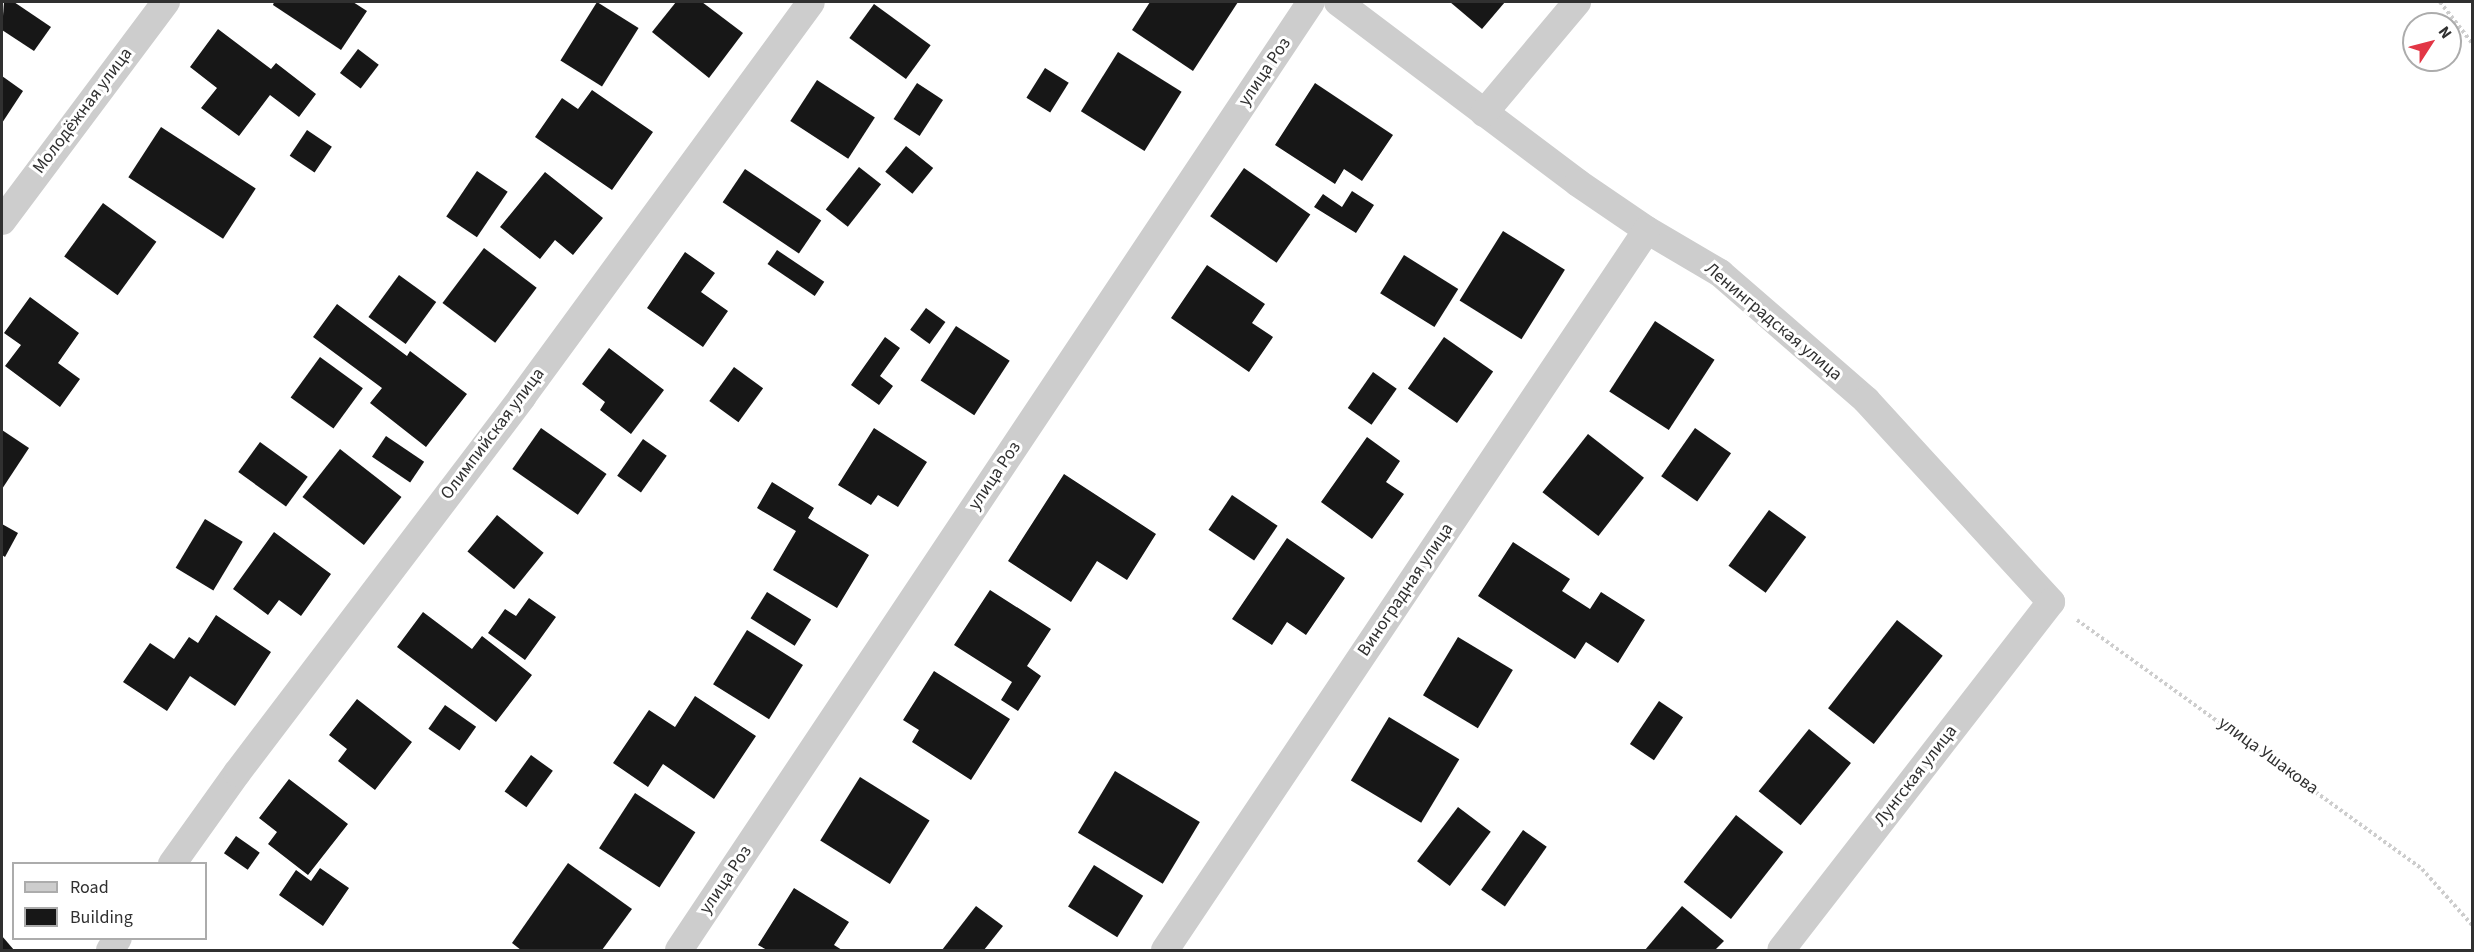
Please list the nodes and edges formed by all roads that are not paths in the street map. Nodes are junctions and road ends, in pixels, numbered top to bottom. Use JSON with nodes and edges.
{"nodes":[{"id":1,"x":166,"y":2,"type":"edge"},
{"id":2,"x":811,"y":2,"type":"edge"},
{"id":3,"x":1311,"y":2,"type":"edge"},
{"id":4,"x":1338,"y":2,"type":"edge"},
{"id":5,"x":1576,"y":2,"type":"edge"},
{"id":6,"x":1484,"y":113,"type":"junction"},
{"id":7,"x":2,"y":221,"type":"edge"},
{"id":8,"x":1647,"y":230,"type":"junction"},
{"id":9,"x":2051,"y":602,"type":"joint"},
{"id":10,"x":173,"y":862,"type":"edge"},
{"id":11,"x":679,"y":951,"type":"edge"},
{"id":12,"x":1165,"y":951,"type":"edge"},
{"id":13,"x":1781,"y":951,"type":"edge"}],
"edges":[{"from":1,"to":7,"type":"street","name":"Молодёжная улица"},
{"from":2,"to":10,"type":"street","name":"Олимпийская улица"},
{"from":3,"to":11,"type":"street","name":"улица Роз"},
{"from":4,"to":6,"type":"street","name":"Ленинградская улица"},
{"from":5,"to":6,"type":"street"},
{"from":6,"to":8,"type":"street","name":"Ленинградская улица"},
{"from":8,"to":9,"type":"street","name":"Ленинградская улица"},
{"from":8,"to":12,"type":"street","name":"Виноградная улица"},
{"from":9,"to":13,"type":"street","name":"Лунгская улица"}]}
